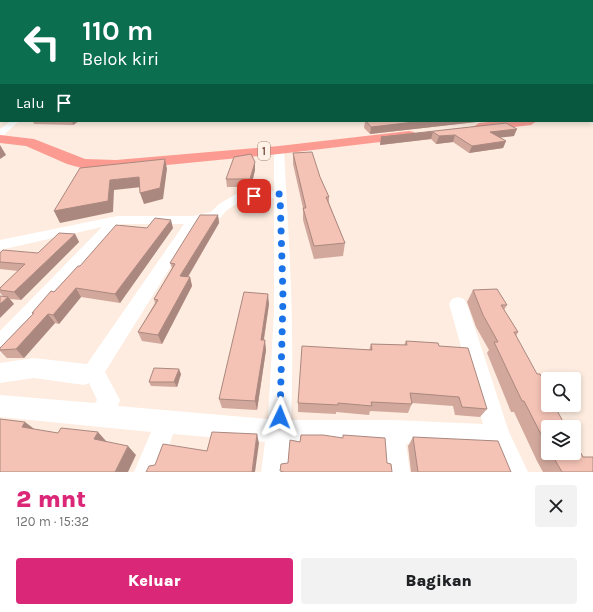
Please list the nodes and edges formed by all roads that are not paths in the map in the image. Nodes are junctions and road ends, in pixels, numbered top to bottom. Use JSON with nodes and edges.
{"nodes":[{"id":1,"x":14,"y":122,"type":"edge"},
{"id":2,"x":511,"y":122,"type":"edge"},
{"id":3,"x":474,"y":124,"type":"edge"},
{"id":4,"x":0,"y":135,"type":"edge"},
{"id":5,"x":279,"y":150,"type":"junction"},
{"id":6,"x":280,"y":194,"type":"junction"},
{"id":7,"x":117,"y":220,"type":"junction"},
{"id":8,"x":192,"y":220,"type":"junction"},
{"id":9,"x":3,"y":246,"type":"edge"},
{"id":10,"x":458,"y":304,"type":"dead end"},
{"id":11,"x":0,"y":344,"type":"edge"},
{"id":12,"x":94,"y":372,"type":"junction"},
{"id":13,"x":0,"y":373,"type":"edge"},
{"id":14,"x":0,"y":406,"type":"edge"},
{"id":15,"x":101,"y":415,"type":"junction"},
{"id":16,"x":166,"y":422,"type":"junction"},
{"id":17,"x":279,"y":432,"type":"junction"},
{"id":18,"x":393,"y":432,"type":"junction"},
{"id":19,"x":498,"y":436,"type":"junction"},
{"id":20,"x":147,"y":472,"type":"edge"},
{"id":21,"x":274,"y":472,"type":"edge"},
{"id":22,"x":397,"y":472,"type":"edge"},
{"id":23,"x":515,"y":472,"type":"edge"}],
"edges":[{"from":1,"to":4,"type":"street"},
{"from":2,"to":3,"type":"highway"},
{"from":4,"to":5,"type":"highway","number":"1"},
{"from":4,"to":5,"type":"highway","number":"1"},
{"from":5,"to":6,"type":"street"},
{"from":6,"to":8,"type":"street"},
{"from":6,"to":17,"type":"street"},
{"from":7,"to":8,"type":"street"},
{"from":7,"to":9,"type":"street"},
{"from":7,"to":11,"type":"street"},
{"from":8,"to":12,"type":"street"},
{"from":10,"to":19,"type":"street"},
{"from":12,"to":13,"type":"street"},
{"from":12,"to":15,"type":"street"},
{"from":14,"to":15,"type":"street"},
{"from":15,"to":16,"type":"street"},
{"from":16,"to":17,"type":"street"},
{"from":16,"to":20,"type":"street"},
{"from":17,"to":18,"type":"street"},
{"from":17,"to":21,"type":"street"},
{"from":18,"to":19,"type":"street"},
{"from":18,"to":22,"type":"street"},
{"from":19,"to":23,"type":"street"}]}
